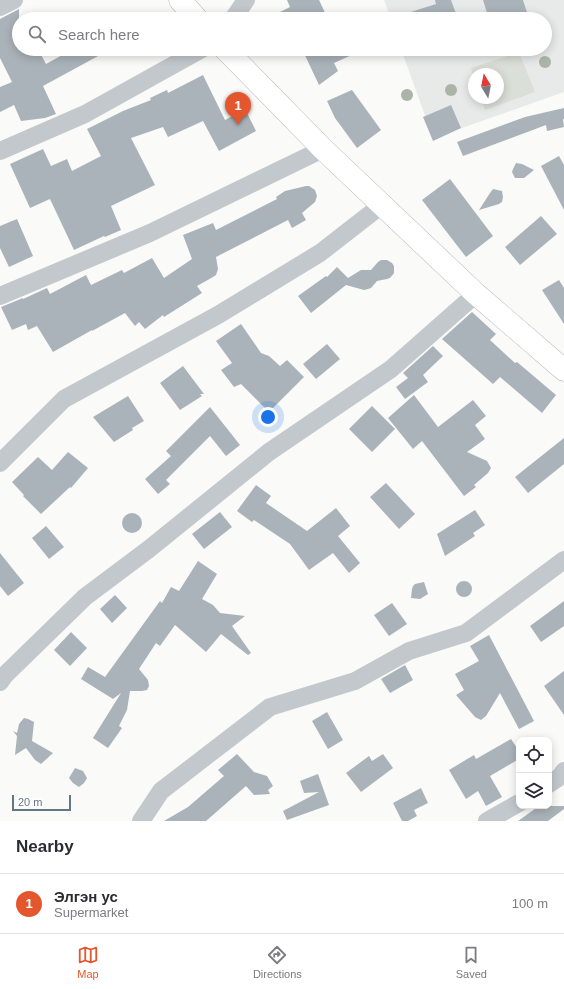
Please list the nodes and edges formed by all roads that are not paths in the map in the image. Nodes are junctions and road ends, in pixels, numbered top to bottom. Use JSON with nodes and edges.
{"nodes":[{"id":1,"x":14,"y":0,"type":"edge"},
{"id":2,"x":180,"y":0,"type":"edge"},
{"id":3,"x":246,"y":0,"type":"edge"},
{"id":4,"x":0,"y":7,"type":"edge"},
{"id":5,"x":191,"y":12,"type":"edge"},
{"id":6,"x":238,"y":12,"type":"edge"},
{"id":7,"x":189,"y":56,"type":"edge"},
{"id":8,"x":232,"y":56,"type":"edge"},
{"id":9,"x":323,"y":149,"type":"junction"},
{"id":10,"x":0,"y":151,"type":"edge"},
{"id":11,"x":383,"y":204,"type":"junction"},
{"id":12,"x":476,"y":294,"type":"junction"},
{"id":13,"x":0,"y":296,"type":"edge"},
{"id":14,"x":564,"y":370,"type":"edge"},
{"id":15,"x":0,"y":463,"type":"edge"},
{"id":16,"x":564,"y":560,"type":"edge"},
{"id":17,"x":0,"y":682,"type":"edge"},
{"id":18,"x":564,"y":771,"type":"edge"},
{"id":19,"x":552,"y":782,"type":"edge"},
{"id":20,"x":516,"y":805,"type":"edge"},
{"id":21,"x":141,"y":821,"type":"edge"},
{"id":22,"x":487,"y":821,"type":"edge"}],
"edges":[{"from":1,"to":4,"type":"street"},
{"from":2,"to":5,"type":"main road"},
{"from":3,"to":6,"type":"street"},
{"from":7,"to":10,"type":"street"},
{"from":8,"to":9,"type":"main road"},
{"from":9,"to":11,"type":"main road"},
{"from":9,"to":13,"type":"street"},
{"from":11,"to":12,"type":"main road"},
{"from":11,"to":15,"type":"street"},
{"from":12,"to":14,"type":"main road"},
{"from":12,"to":17,"type":"street"},
{"from":16,"to":21,"type":"street"},
{"from":18,"to":19,"type":"street"},
{"from":20,"to":22,"type":"street"}]}
